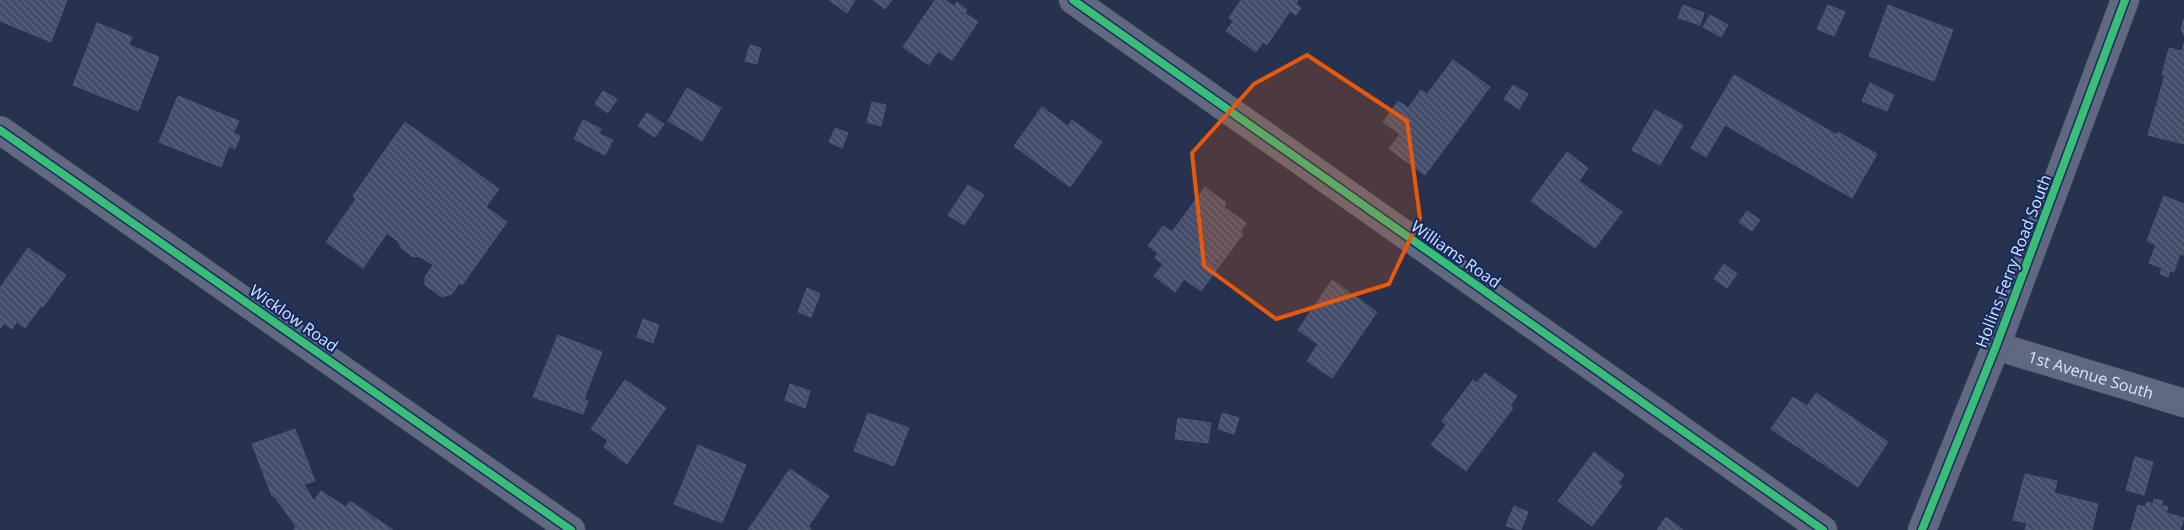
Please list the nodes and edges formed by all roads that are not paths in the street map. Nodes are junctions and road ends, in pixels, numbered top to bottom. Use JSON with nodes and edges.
{"nodes":[{"id":1,"x":1073,"y":0,"type":"edge"},
{"id":2,"x":2125,"y":0,"type":"edge"},
{"id":3,"x":0,"y":130,"type":"edge"},
{"id":4,"x":1996,"y":346,"type":"junction"},
{"id":5,"x":2184,"y":403,"type":"edge"},
{"id":6,"x":571,"y":530,"type":"edge"},
{"id":7,"x":1823,"y":530,"type":"edge"},
{"id":8,"x":1922,"y":530,"type":"edge"}],
"edges":[{"from":1,"to":7,"type":"street","name":"Williams Road"},
{"from":2,"to":4,"type":"street","name":"Hollins Ferry Road South"},
{"from":3,"to":6,"type":"street","name":"Wicklow Road"},
{"from":4,"to":5,"type":"street","name":"1st Avenue South"},
{"from":4,"to":8,"type":"street","name":"Hollins Ferry Road South"}]}
